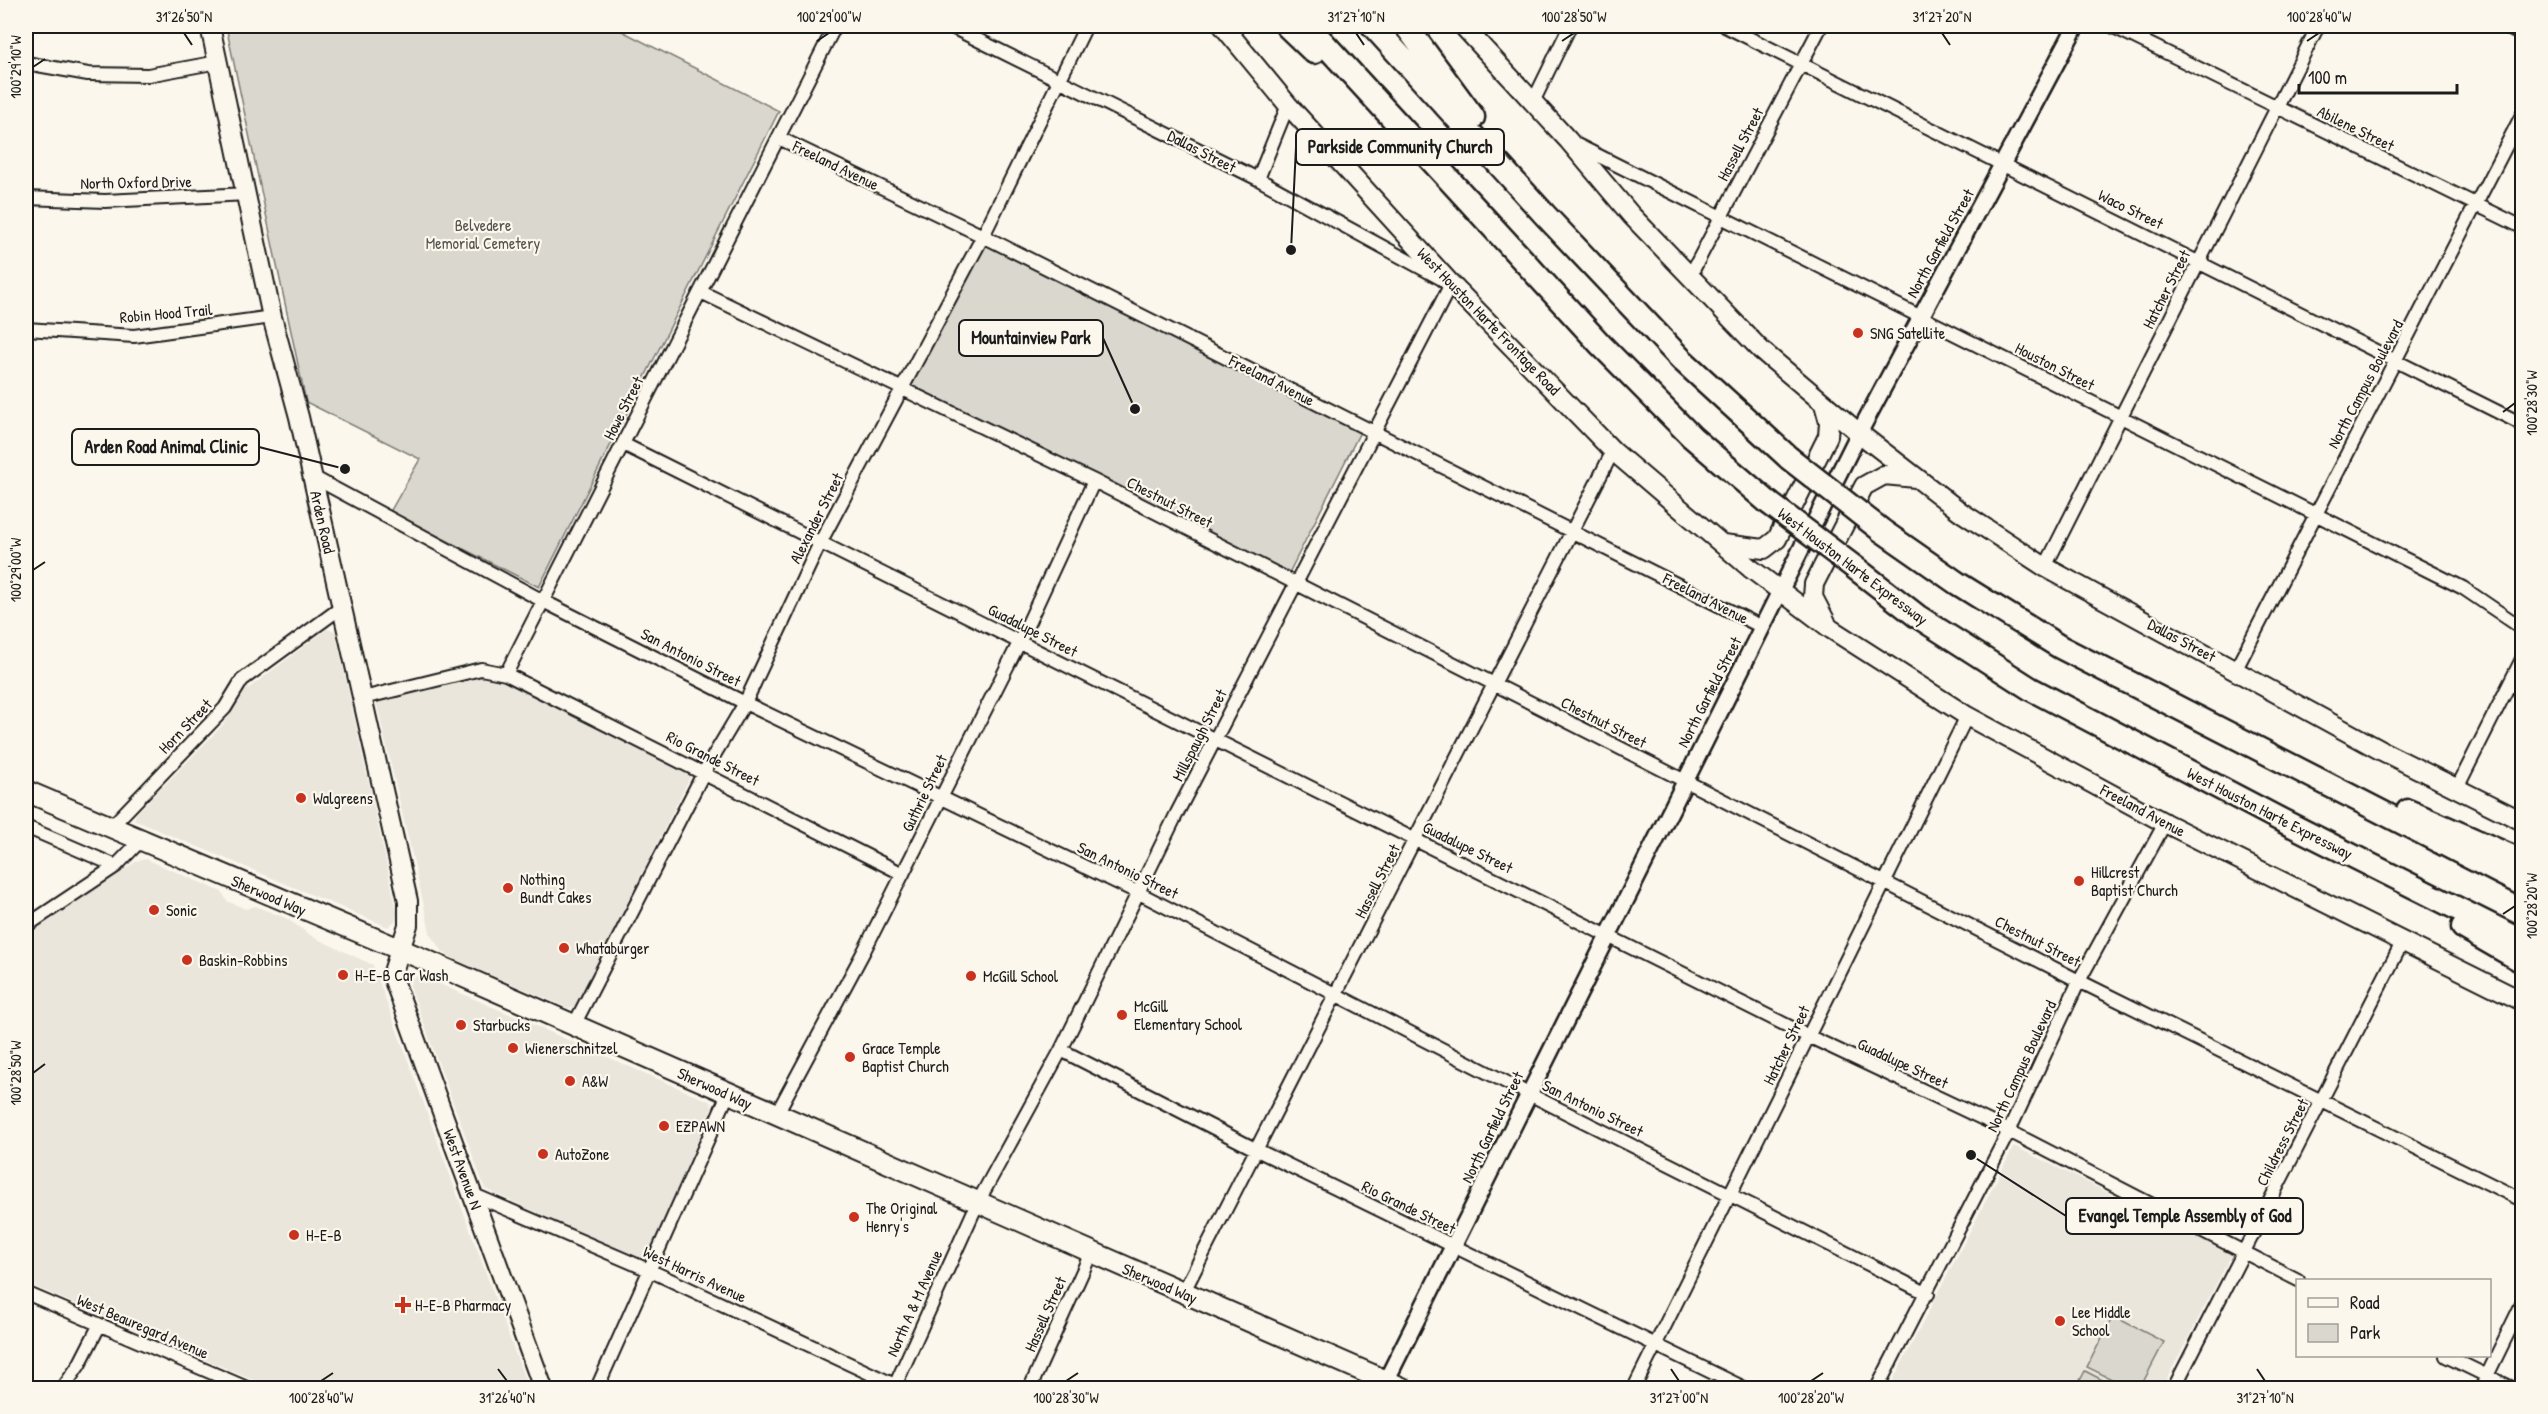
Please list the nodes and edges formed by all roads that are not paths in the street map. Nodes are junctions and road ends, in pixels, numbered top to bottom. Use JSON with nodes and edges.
{"nodes":[{"id":1,"x":210,"y":26,"type":"edge"},
{"id":2,"x":835,"y":26,"type":"edge"},
{"id":3,"x":950,"y":26,"type":"edge"},
{"id":4,"x":1086,"y":26,"type":"edge"},
{"id":5,"x":1223,"y":26,"type":"edge"},
{"id":6,"x":1287,"y":26,"type":"edge"},
{"id":7,"x":1308,"y":26,"type":"edge"},
{"id":8,"x":1373,"y":26,"type":"edge"},
{"id":9,"x":1406,"y":26,"type":"edge"},
{"id":10,"x":1463,"y":26,"type":"edge"},
{"id":11,"x":1570,"y":26,"type":"edge"},
{"id":12,"x":1725,"y":26,"type":"edge"},
{"id":13,"x":1821,"y":26,"type":"edge"},
{"id":14,"x":2076,"y":26,"type":"edge"},
{"id":15,"x":2112,"y":26,"type":"edge"},
{"id":16,"x":2318,"y":26,"type":"edge"},
{"id":17,"x":2504,"y":26,"type":"edge"},
{"id":18,"x":2523,"y":35,"type":"edge"},
{"id":19,"x":218,"y":62,"type":"junction"},
{"id":20,"x":26,"y":63,"type":"edge"},
{"id":21,"x":1802,"y":63,"type":"junction"},
{"id":22,"x":1060,"y":80,"type":"junction"},
{"id":23,"x":1532,"y":104,"type":"junction"},
{"id":24,"x":1288,"y":105,"type":"junction"},
{"id":25,"x":2277,"y":107,"type":"junction"},
{"id":26,"x":2523,"y":115,"type":"edge"},
{"id":27,"x":779,"y":138,"type":"junction"},
{"id":28,"x":1568,"y":140,"type":"junction"},
{"id":29,"x":2004,"y":165,"type":"junction"},
{"id":30,"x":1258,"y":179,"type":"junction"},
{"id":31,"x":248,"y":194,"type":"junction"},
{"id":32,"x":26,"y":198,"type":"edge"},
{"id":33,"x":2476,"y":206,"type":"junction"},
{"id":34,"x":1545,"y":215,"type":"junction"},
{"id":35,"x":1721,"y":215,"type":"junction"},
{"id":36,"x":1487,"y":223,"type":"junction"},
{"id":37,"x":2523,"y":227,"type":"edge"},
{"id":38,"x":983,"y":236,"type":"junction"},
{"id":39,"x":2199,"y":261,"type":"junction"},
{"id":40,"x":1689,"y":278,"type":"junction"},
{"id":41,"x":1451,"y":284,"type":"junction"},
{"id":42,"x":701,"y":292,"type":"junction"},
{"id":43,"x":1920,"y":316,"type":"junction"},
{"id":44,"x":272,"y":317,"type":"junction"},
{"id":45,"x":26,"y":328,"type":"edge"},
{"id":46,"x":2396,"y":360,"type":"junction"},
{"id":47,"x":902,"y":389,"type":"junction"},
{"id":48,"x":1824,"y":404,"type":"junction"},
{"id":49,"x":2120,"y":418,"type":"junction"},
{"id":50,"x":2523,"y":424,"type":"edge"},
{"id":51,"x":1374,"y":430,"type":"junction"},
{"id":52,"x":1859,"y":433,"type":"junction"},
{"id":53,"x":623,"y":444,"type":"junction"},
{"id":54,"x":1613,"y":451,"type":"junction"},
{"id":55,"x":313,"y":477,"type":"junction"},
{"id":56,"x":1918,"y":479,"type":"junction"},
{"id":57,"x":1094,"y":481,"type":"junction"},
{"id":58,"x":2316,"y":514,"type":"junction"},
{"id":59,"x":1571,"y":530,"type":"junction"},
{"id":60,"x":820,"y":543,"type":"junction"},
{"id":61,"x":1722,"y":544,"type":"junction"},
{"id":62,"x":2045,"y":567,"type":"junction"},
{"id":63,"x":1294,"y":585,"type":"junction"},
{"id":64,"x":1780,"y":590,"type":"junction"},
{"id":65,"x":545,"y":602,"type":"junction"},
{"id":66,"x":342,"y":607,"type":"junction"},
{"id":67,"x":1762,"y":627,"type":"junction"},
{"id":68,"x":2523,"y":628,"type":"edge"},
{"id":69,"x":1831,"y":629,"type":"junction"},
{"id":70,"x":1020,"y":641,"type":"junction"},
{"id":71,"x":2523,"y":659,"type":"edge"},
{"id":72,"x":2236,"y":669,"type":"junction"},
{"id":73,"x":506,"y":674,"type":"junction"},
{"id":74,"x":1494,"y":686,"type":"junction"},
{"id":75,"x":363,"y":698,"type":"junction"},
{"id":76,"x":745,"y":703,"type":"junction"},
{"id":77,"x":1967,"y":716,"type":"junction"},
{"id":78,"x":2217,"y":727,"type":"junction"},
{"id":79,"x":1215,"y":740,"type":"junction"},
{"id":80,"x":704,"y":772,"type":"junction"},
{"id":81,"x":1685,"y":782,"type":"junction"},
{"id":82,"x":2457,"y":789,"type":"junction"},
{"id":83,"x":26,"y":791,"type":"edge"},
{"id":84,"x":940,"y":797,"type":"junction"},
{"id":85,"x":2281,"y":820,"type":"junction"},
{"id":86,"x":2523,"y":821,"type":"edge"},
{"id":87,"x":2164,"y":823,"type":"junction"},
{"id":88,"x":26,"y":827,"type":"edge"},
{"id":89,"x":110,"y":828,"type":"junction"},
{"id":90,"x":1416,"y":840,"type":"junction"},
{"id":91,"x":140,"y":841,"type":"junction"},
{"id":92,"x":2523,"y":861,"type":"edge"},
{"id":93,"x":116,"y":866,"type":"junction"},
{"id":94,"x":903,"y":874,"type":"junction"},
{"id":95,"x":1885,"y":881,"type":"junction"},
{"id":96,"x":2523,"y":884,"type":"edge"},
{"id":97,"x":1137,"y":892,"type":"junction"},
{"id":98,"x":26,"y":926,"type":"edge"},
{"id":99,"x":1609,"y":934,"type":"junction"},
{"id":100,"x":2403,"y":941,"type":"junction"},
{"id":101,"x":2523,"y":941,"type":"edge"},
{"id":102,"x":399,"y":949,"type":"junction"},
{"id":103,"x":2523,"y":961,"type":"edge"},
{"id":104,"x":2079,"y":981,"type":"junction"},
{"id":105,"x":1337,"y":995,"type":"junction"},
{"id":106,"x":2523,"y":1001,"type":"edge"},
{"id":107,"x":574,"y":1025,"type":"junction"},
{"id":108,"x":1808,"y":1036,"type":"junction"},
{"id":109,"x":1061,"y":1050,"type":"junction"},
{"id":110,"x":728,"y":1094,"type":"junction"},
{"id":111,"x":1529,"y":1094,"type":"junction"},
{"id":112,"x":2321,"y":1102,"type":"junction"},
{"id":113,"x":776,"y":1115,"type":"junction"},
{"id":114,"x":2009,"y":1131,"type":"junction"},
{"id":115,"x":1257,"y":1150,"type":"junction"},
{"id":116,"x":472,"y":1194,"type":"junction"},
{"id":117,"x":1730,"y":1194,"type":"junction"},
{"id":118,"x":2523,"y":1200,"type":"edge"},
{"id":119,"x":978,"y":1202,"type":"junction"},
{"id":120,"x":1453,"y":1247,"type":"junction"},
{"id":121,"x":1090,"y":1253,"type":"junction"},
{"id":122,"x":2244,"y":1254,"type":"junction"},
{"id":123,"x":651,"y":1271,"type":"junction"},
{"id":124,"x":2296,"y":1280,"type":"edge"},
{"id":125,"x":26,"y":1293,"type":"edge"},
{"id":126,"x":1183,"y":1293,"type":"junction"},
{"id":127,"x":1928,"y":1294,"type":"junction"},
{"id":128,"x":2523,"y":1304,"type":"edge"},
{"id":129,"x":99,"y":1326,"type":"junction"},
{"id":130,"x":1656,"y":1343,"type":"junction"},
{"id":131,"x":2448,"y":1357,"type":"edge"},
{"id":132,"x":2487,"y":1376,"type":"junction"},
{"id":133,"x":1394,"y":1385,"type":"edge"},
{"id":134,"x":247,"y":1388,"type":"edge"},
{"id":135,"x":897,"y":1388,"type":"edge"},
{"id":136,"x":63,"y":1389,"type":"edge"},
{"id":137,"x":543,"y":1389,"type":"edge"},
{"id":138,"x":597,"y":1389,"type":"edge"},
{"id":139,"x":1030,"y":1389,"type":"edge"},
{"id":140,"x":1634,"y":1389,"type":"edge"},
{"id":141,"x":1744,"y":1389,"type":"edge"},
{"id":142,"x":1877,"y":1389,"type":"edge"},
{"id":143,"x":2174,"y":1389,"type":"edge"},
{"id":144,"x":2481,"y":1389,"type":"edge"},
{"id":145,"x":2512,"y":1389,"type":"edge"}],
"edges":[{"from":1,"to":19,"type":"main road","name":"Arden Road"},
{"from":2,"to":27,"type":"street","name":"Howe Street"},
{"from":3,"to":22,"type":"street","name":"Dallas Street"},
{"from":4,"to":22,"type":"street","name":"Alexander Street"},
{"from":5,"to":24,"type":"main road","name":"West Houston Harte Frontage Road"},
{"from":6,"to":36,"type":"highway"},
{"from":7,"to":36,"type":"highway","name":"West Houston Harte Expressway"},
{"from":8,"to":34,"type":"highway"},
{"from":9,"to":34,"type":"highway"},
{"from":10,"to":23,"type":"main road"},
{"from":11,"to":23,"type":"street"},
{"from":12,"to":21,"type":"street","name":"Waco Street"},
{"from":13,"to":21,"type":"street","name":"Hassell Street"},
{"from":14,"to":29,"type":"street","name":"North Garfield Street"},
{"from":15,"to":25,"type":"street","name":"Abilene Street"},
{"from":16,"to":25,"type":"street","name":"Hatcher Street"},
{"from":17,"to":18,"type":"street"},
{"from":19,"to":20,"type":"street"},
{"from":19,"to":31,"type":"main road","name":"Arden Road"},
{"from":21,"to":29,"type":"street","name":"Waco Street"},
{"from":21,"to":35,"type":"street","name":"Hassell Street"},
{"from":22,"to":30,"type":"street","name":"Dallas Street"},
{"from":22,"to":38,"type":"street","name":"Alexander Street"},
{"from":23,"to":28,"type":"main road"},
{"from":24,"to":30,"type":"street"},
{"from":24,"to":41,"type":"main road","name":"West Houston Harte Frontage Road"},
{"from":25,"to":33,"type":"street","name":"Abilene Street"},
{"from":25,"to":39,"type":"street","name":"Hatcher Street"},
{"from":26,"to":33,"type":"street","name":"North Campus Boulevard"},
{"from":27,"to":38,"type":"street","name":"Freeland Avenue"},
{"from":27,"to":42,"type":"street","name":"Howe Street"},
{"from":28,"to":35,"type":"street","name":"Houston Street"},
{"from":28,"to":40,"type":"main road"},
{"from":29,"to":39,"type":"street","name":"Waco Street"},
{"from":29,"to":43,"type":"street","name":"North Garfield Street"},
{"from":30,"to":41,"type":"street","name":"Dallas Street"},
{"from":31,"to":32,"type":"street","name":"North Oxford Drive"},
{"from":31,"to":44,"type":"main road","name":"Arden Road"},
{"from":33,"to":37,"type":"street","name":"Abilene Street"},
{"from":33,"to":46,"type":"street","name":"North Campus Boulevard"},
{"from":34,"to":78,"type":"highway","bridge":true},
{"from":35,"to":40,"type":"street","name":"Hassell Street"},
{"from":35,"to":43,"type":"street","name":"Houston Street"},
{"from":36,"to":85,"type":"highway","name":"West Houston Harte Expressway","bridge":true},
{"from":38,"to":47,"type":"street","name":"Alexander Street"},
{"from":38,"to":51,"type":"street","name":"Freeland Avenue"},
{"from":39,"to":46,"type":"street","name":"Waco Street"},
{"from":39,"to":49,"type":"street","name":"Hatcher Street"},
{"from":40,"to":48,"type":"main road"},
{"from":41,"to":51,"type":"street","name":"Millspaugh Street"},
{"from":41,"to":54,"type":"main road","name":"West Houston Harte Frontage Road"},
{"from":42,"to":47,"type":"street","name":"Chestnut Street"},
{"from":42,"to":53,"type":"street","name":"Howe Street"},
{"from":43,"to":49,"type":"street","name":"Houston Street"},
{"from":43,"to":52,"type":"street","name":"North Garfield Street"},
{"from":44,"to":45,"type":"street","name":"Robin Hood Trail"},
{"from":44,"to":55,"type":"main road","name":"Arden Road"},
{"from":46,"to":50,"type":"street","name":"Waco Street"},
{"from":46,"to":58,"type":"street","name":"North Campus Boulevard"},
{"from":47,"to":57,"type":"street","name":"Chestnut Street"},
{"from":47,"to":60,"type":"street","name":"Alexander Street"},
{"from":48,"to":52,"type":"main road"},
{"from":48,"to":61,"type":"main road"},
{"from":49,"to":58,"type":"street","name":"Houston Street"},
{"from":49,"to":62,"type":"street","name":"Hatcher Street"},
{"from":51,"to":59,"type":"street","name":"Freeland Avenue"},
{"from":51,"to":63,"type":"street","name":"Millspaugh Street"},
{"from":52,"to":56,"type":"main road","name":"Dallas Street"},
{"from":52,"to":64,"type":"street","name":"North Garfield Street"},
{"from":53,"to":60,"type":"street","name":"Guadalupe Street"},
{"from":53,"to":65,"type":"street","name":"Howe Street"},
{"from":54,"to":59,"type":"street","name":"Hassell Street"},
{"from":54,"to":61,"type":"main road","name":"West Houston Harte Frontage Road"},
{"from":55,"to":65,"type":"street","name":"San Antonio Street"},
{"from":55,"to":66,"type":"main road","name":"Arden Road"},
{"from":56,"to":62,"type":"main road","name":"Dallas Street"},
{"from":56,"to":69,"type":"main road"},
{"from":57,"to":63,"type":"street","name":"Chestnut Street"},
{"from":57,"to":70,"type":"street","name":"Guthrie Street"},
{"from":58,"to":68,"type":"street","name":"Houston Street"},
{"from":58,"to":72,"type":"street","name":"North Campus Boulevard"},
{"from":59,"to":67,"type":"street","name":"Freeland Avenue"},
{"from":59,"to":74,"type":"street","name":"Hassell Street"},
{"from":60,"to":70,"type":"street","name":"Guadalupe Street"},
{"from":60,"to":76,"type":"street","name":"Alexander Street"},
{"from":61,"to":64,"type":"main road","name":"West Houston Harte Frontage Road"},
{"from":62,"to":72,"type":"main road","name":"Dallas Street"},
{"from":63,"to":74,"type":"street","name":"Chestnut Street"},
{"from":63,"to":79,"type":"street","name":"Millspaugh Street"},
{"from":64,"to":67,"type":"street","name":"North Garfield Street"},
{"from":64,"to":69,"type":"main road","name":"Freeland Avenue"},
{"from":65,"to":73,"type":"street","name":"Howe Street"},
{"from":65,"to":76,"type":"street","name":"San Antonio Street"},
{"from":66,"to":75,"type":"main road","name":"Arden Road"},
{"from":66,"to":89,"type":"street","name":"Horn Street"},
{"from":67,"to":81,"type":"street","name":"North Garfield Street"},
{"from":69,"to":77,"type":"main road","name":"Freeland Avenue"},
{"from":70,"to":79,"type":"street","name":"Guadalupe Street"},
{"from":70,"to":84,"type":"street","name":"Guthrie Street"},
{"from":71,"to":82,"type":"street"},
{"from":72,"to":82,"type":"main road","name":"Dallas Street"},
{"from":73,"to":75,"type":"street"},
{"from":73,"to":80,"type":"street","name":"Rio Grande Street"},
{"from":74,"to":81,"type":"street","name":"Chestnut Street"},
{"from":74,"to":90,"type":"street","name":"Hassell Street"},
{"from":75,"to":102,"type":"main road","name":"Arden Road"},
{"from":76,"to":80,"type":"street","name":"Alexander Street"},
{"from":76,"to":84,"type":"street","name":"San Antonio Street"},
{"from":77,"to":87,"type":"main road","name":"Freeland Avenue"},
{"from":77,"to":95,"type":"street","name":"Hatcher Street"},
{"from":78,"to":92,"type":"highway"},
{"from":78,"to":96,"type":"highway"},
{"from":79,"to":90,"type":"street","name":"Guadalupe Street"},
{"from":79,"to":97,"type":"street","name":"Millspaugh Street"},
{"from":80,"to":94,"type":"street","name":"Rio Grande Street"},
{"from":80,"to":107,"type":"street","name":"Alexander Street"},
{"from":81,"to":95,"type":"street","name":"Chestnut Street"},
{"from":81,"to":99,"type":"street","name":"North Garfield Street"},
{"from":82,"to":86,"type":"main road","name":"Dallas Street"},
{"from":83,"to":89,"type":"main road","name":"Sherwood Way"},
{"from":84,"to":94,"type":"street","name":"Guthrie Street"},
{"from":84,"to":97,"type":"street","name":"San Antonio Street"},
{"from":85,"to":101,"type":"highway","name":"West Houston Harte Expressway"},
{"from":85,"to":103,"type":"highway"},
{"from":87,"to":100,"type":"main road","name":"Freeland Avenue"},
{"from":87,"to":104,"type":"street","name":"North Campus Boulevard"},
{"from":88,"to":93,"type":"street"},
{"from":89,"to":91,"type":"main road","name":"Sherwood Way"},
{"from":90,"to":99,"type":"street","name":"Guadalupe Street"},
{"from":90,"to":105,"type":"street","name":"Hassell Street"},
{"from":91,"to":93,"type":"street"},
{"from":91,"to":102,"type":"main road","name":"Sherwood Way"},
{"from":93,"to":98,"type":"street"},
{"from":94,"to":113,"type":"street","name":"Guthrie Street"},
{"from":95,"to":104,"type":"street","name":"Chestnut Street"},
{"from":95,"to":108,"type":"street","name":"Hatcher Street"},
{"from":97,"to":105,"type":"street","name":"San Antonio Street"},
{"from":97,"to":109,"type":"street","name":"Millspaugh Street"},
{"from":99,"to":108,"type":"street","name":"Guadalupe Street"},
{"from":99,"to":111,"type":"street","name":"North Garfield Street"},
{"from":100,"to":106,"type":"main road","name":"Freeland Avenue"},
{"from":100,"to":112,"type":"street","name":"Childress Street"},
{"from":102,"to":107,"type":"main road","name":"Sherwood Way"},
{"from":102,"to":116,"type":"main road","name":"West Avenue N"},
{"from":104,"to":112,"type":"street","name":"Chestnut Street"},
{"from":104,"to":114,"type":"street","name":"North Campus Boulevard"},
{"from":105,"to":111,"type":"street","name":"San Antonio Street"},
{"from":105,"to":115,"type":"street","name":"Hassell Street"},
{"from":107,"to":110,"type":"main road","name":"Sherwood Way"},
{"from":108,"to":114,"type":"street","name":"Guadalupe Street"},
{"from":108,"to":117,"type":"street","name":"Hatcher Street"},
{"from":109,"to":115,"type":"street","name":"Rio Grande Street"},
{"from":109,"to":119,"type":"street","name":"Millspaugh Street"},
{"from":110,"to":113,"type":"main road","name":"Sherwood Way"},
{"from":110,"to":123,"type":"street"},
{"from":111,"to":117,"type":"street","name":"San Antonio Street"},
{"from":111,"to":120,"type":"street","name":"North Garfield Street"},
{"from":112,"to":118,"type":"street","name":"Chestnut Street"},
{"from":112,"to":122,"type":"street","name":"Childress Street"},
{"from":113,"to":119,"type":"main road","name":"Sherwood Way"},
{"from":114,"to":122,"type":"street","name":"Guadalupe Street"},
{"from":114,"to":127,"type":"street","name":"North Campus Boulevard"},
{"from":115,"to":120,"type":"street","name":"Rio Grande Street"},
{"from":115,"to":126,"type":"street","name":"Hassell Street"},
{"from":116,"to":123,"type":"street","name":"West Harris Avenue"},
{"from":116,"to":137,"type":"main road","name":"West Avenue N"},
{"from":117,"to":127,"type":"street","name":"San Antonio Street"},
{"from":117,"to":130,"type":"street","name":"Hatcher Street"},
{"from":119,"to":121,"type":"main road","name":"Sherwood Way"},
{"from":119,"to":135,"type":"street","name":"North A & M Avenue"},
{"from":120,"to":130,"type":"street","name":"Rio Grande Street"},
{"from":120,"to":133,"type":"street","name":"North Garfield Street"},
{"from":121,"to":126,"type":"main road","name":"Sherwood Way"},
{"from":121,"to":139,"type":"street","name":"Hassell Street"},
{"from":122,"to":124,"type":"street","name":"Guadalupe Street"},
{"from":122,"to":143,"type":"street","name":"Childress Street"},
{"from":123,"to":135,"type":"street","name":"West Harris Avenue"},
{"from":123,"to":138,"type":"street"},
{"from":125,"to":129,"type":"street","name":"West Beauregard Avenue"},
{"from":126,"to":133,"type":"main road","name":"Sherwood Way"},
{"from":127,"to":142,"type":"street","name":"North Campus Boulevard"},
{"from":128,"to":132,"type":"street"},
{"from":129,"to":134,"type":"street","name":"West Beauregard Avenue"},
{"from":129,"to":136,"type":"street"},
{"from":130,"to":140,"type":"street","name":"Hatcher Street"},
{"from":130,"to":141,"type":"street","name":"Rio Grande Street"},
{"from":131,"to":132,"type":"street"},
{"from":132,"to":144,"type":"street"},
{"from":132,"to":145,"type":"street"}]}
